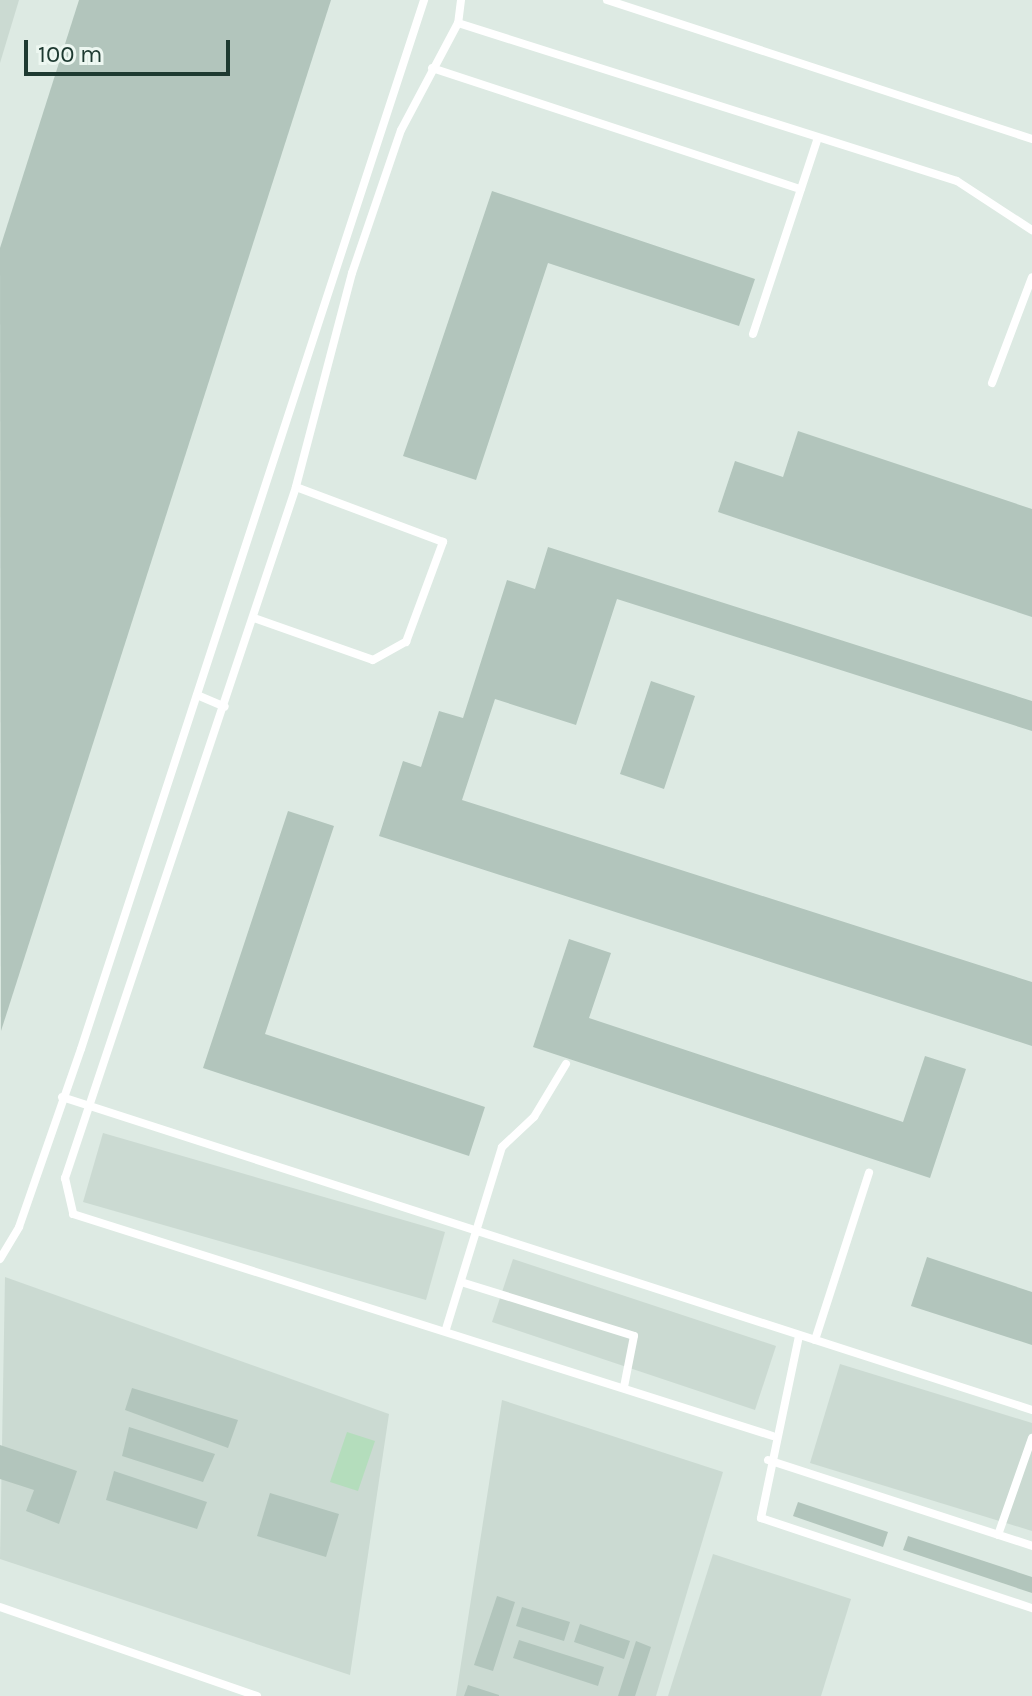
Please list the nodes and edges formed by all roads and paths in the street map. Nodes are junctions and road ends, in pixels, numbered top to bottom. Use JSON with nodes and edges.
{"nodes":[{"id":1,"x":424,"y":0,"type":"edge"},
{"id":2,"x":461,"y":0,"type":"edge"},
{"id":3,"x":607,"y":0,"type":"edge"},
{"id":4,"x":458,"y":23,"type":"junction"},
{"id":5,"x":432,"y":68,"type":"junction"},
{"id":6,"x":818,"y":137,"type":"junction"},
{"id":7,"x":1032,"y":139,"type":"edge"},
{"id":8,"x":801,"y":189,"type":"junction"},
{"id":9,"x":1032,"y":230,"type":"edge"},
{"id":10,"x":1032,"y":277,"type":"edge"},
{"id":11,"x":753,"y":334,"type":"dead end"},
{"id":12,"x":992,"y":383,"type":"dead end"},
{"id":13,"x":296,"y":487,"type":"junction"},
{"id":14,"x":254,"y":618,"type":"junction"},
{"id":15,"x":197,"y":695,"type":"junction"},
{"id":16,"x":225,"y":707,"type":"junction"},
{"id":17,"x":566,"y":1064,"type":"dead end"},
{"id":18,"x":62,"y":1097,"type":"junction"},
{"id":19,"x":90,"y":1108,"type":"junction"},
{"id":20,"x":869,"y":1173,"type":"dead end"},
{"id":21,"x":476,"y":1232,"type":"junction"},
{"id":22,"x":0,"y":1259,"type":"edge"},
{"id":23,"x":461,"y":1282,"type":"junction"},
{"id":24,"x":446,"y":1329,"type":"junction"},
{"id":25,"x":799,"y":1336,"type":"junction"},
{"id":26,"x":815,"y":1340,"type":"junction"},
{"id":27,"x":624,"y":1387,"type":"junction"},
{"id":28,"x":1032,"y":1410,"type":"edge"},
{"id":29,"x":773,"y":1436,"type":"junction"},
{"id":30,"x":1032,"y":1438,"type":"edge"},
{"id":31,"x":768,"y":1460,"type":"junction"},
{"id":32,"x":998,"y":1535,"type":"junction"},
{"id":33,"x":1032,"y":1546,"type":"edge"},
{"id":34,"x":0,"y":1607,"type":"edge"},
{"id":35,"x":1032,"y":1608,"type":"edge"},
{"id":36,"x":257,"y":1696,"type":"edge"}],
"edges":[{"from":1,"to":15,"type":"lane"},
{"from":2,"to":4,"type":"lane"},
{"from":3,"to":7,"type":"lane"},
{"from":4,"to":5,"type":"lane"},
{"from":4,"to":6,"type":"lane"},
{"from":5,"to":8,"type":"lane"},
{"from":5,"to":13,"type":"lane"},
{"from":6,"to":8,"type":"lane"},
{"from":6,"to":9,"type":"lane"},
{"from":8,"to":11,"type":"lane"},
{"from":10,"to":12,"type":"lane"},
{"from":13,"to":14,"type":"lane"},
{"from":13,"to":14,"type":"lane"},
{"from":14,"to":16,"type":"lane"},
{"from":15,"to":16,"type":"lane"},
{"from":15,"to":18,"type":"lane"},
{"from":16,"to":19,"type":"lane"},
{"from":17,"to":21,"type":"lane"},
{"from":18,"to":19,"type":"lane"},
{"from":18,"to":22,"type":"lane"},
{"from":19,"to":21,"type":"lane"},
{"from":19,"to":24,"type":"lane"},
{"from":20,"to":26,"type":"lane"},
{"from":21,"to":23,"type":"lane"},
{"from":21,"to":25,"type":"lane"},
{"from":23,"to":24,"type":"lane"},
{"from":23,"to":27,"type":"lane"},
{"from":24,"to":27,"type":"lane"},
{"from":25,"to":26,"type":"lane"},
{"from":25,"to":29,"type":"lane"},
{"from":26,"to":28,"type":"lane"},
{"from":27,"to":29,"type":"lane"},
{"from":29,"to":31,"type":"lane"},
{"from":30,"to":32,"type":"lane"},
{"from":31,"to":32,"type":"lane"},
{"from":31,"to":35,"type":"lane"},
{"from":32,"to":33,"type":"lane"},
{"from":34,"to":36,"type":"lane"}]}
